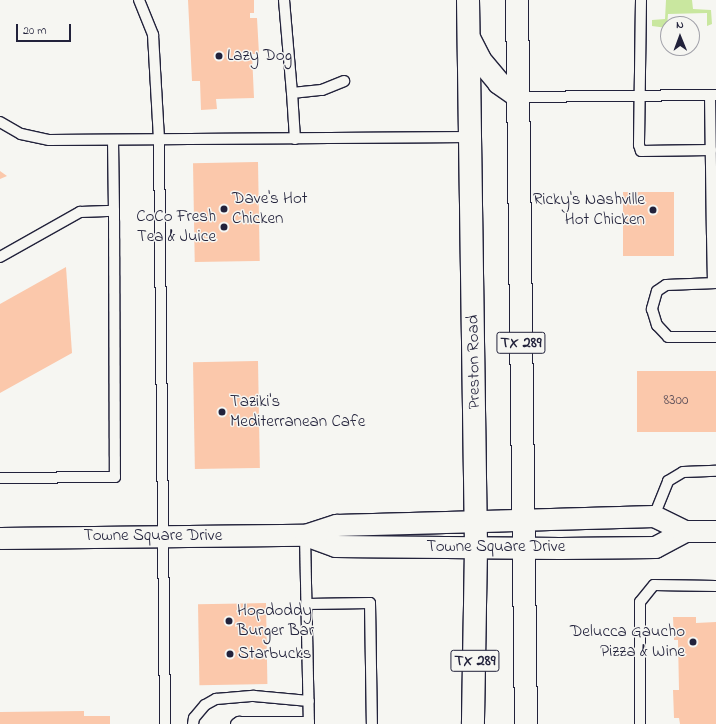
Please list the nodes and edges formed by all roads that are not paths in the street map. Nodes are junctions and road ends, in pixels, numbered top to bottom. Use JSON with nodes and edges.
{"nodes":[{"id":1,"x":139,"y":0,"type":"edge"},
{"id":2,"x":284,"y":0,"type":"edge"},
{"id":3,"x":468,"y":0,"type":"edge"},
{"id":4,"x":517,"y":0,"type":"edge"},
{"id":5,"x":641,"y":0,"type":"edge"},
{"id":6,"x":469,"y":38,"type":"junction"},
{"id":7,"x":344,"y":81,"type":"dead end"},
{"id":8,"x":292,"y":92,"type":"junction"},
{"id":9,"x":713,"y":95,"type":"edge"},
{"id":10,"x":639,"y":96,"type":"junction"},
{"id":11,"x":519,"y":97,"type":"junction"},
{"id":12,"x":0,"y":122,"type":"edge"},
{"id":13,"x":470,"y":137,"type":"junction"},
{"id":14,"x":295,"y":138,"type":"junction"},
{"id":15,"x":113,"y":140,"type":"junction"},
{"id":16,"x":159,"y":140,"type":"junction"},
{"id":17,"x":711,"y":150,"type":"junction"},
{"id":18,"x":114,"y":211,"type":"junction"},
{"id":19,"x":714,"y":235,"type":"edge"},
{"id":20,"x":0,"y":257,"type":"edge"},
{"id":21,"x":714,"y":283,"type":"edge"},
{"id":22,"x":716,"y":336,"type":"edge"},
{"id":23,"x":716,"y":471,"type":"edge"},
{"id":24,"x":0,"y":478,"type":"edge"},
{"id":25,"x":654,"y":516,"type":"junction"},
{"id":26,"x":522,"y":518,"type":"junction"},
{"id":27,"x":476,"y":519,"type":"junction"},
{"id":28,"x":685,"y":531,"type":"junction"},
{"id":29,"x":716,"y":532,"type":"edge"},
{"id":30,"x":306,"y":535,"type":"junction"},
{"id":31,"x":163,"y":536,"type":"junction"},
{"id":32,"x":0,"y":538,"type":"edge"},
{"id":33,"x":476,"y":548,"type":"junction"},
{"id":34,"x":522,"y":548,"type":"junction"},
{"id":35,"x":716,"y":586,"type":"edge"},
{"id":36,"x":307,"y":604,"type":"junction"},
{"id":37,"x":309,"y":701,"type":"junction"},
{"id":38,"x":309,"y":723,"type":"edge"},
{"id":39,"x":165,"y":724,"type":"edge"},
{"id":40,"x":193,"y":724,"type":"edge"},
{"id":41,"x":236,"y":724,"type":"edge"},
{"id":42,"x":372,"y":724,"type":"edge"},
{"id":43,"x":473,"y":724,"type":"edge"},
{"id":44,"x":526,"y":724,"type":"edge"},
{"id":45,"x":640,"y":724,"type":"edge"}],
"edges":[{"from":1,"to":16,"type":"lane"},
{"from":2,"to":8,"type":"lane"},
{"from":3,"to":6,"type":"main road","name":"Preston Road","number":"TX 289"},
{"from":4,"to":11,"type":"main road","number":"TX 289"},
{"from":5,"to":10,"type":"lane"},
{"from":6,"to":11,"type":"main road"},
{"from":6,"to":13,"type":"main road","name":"Preston Road","number":"TX 289"},
{"from":7,"to":8,"type":"lane"},
{"from":8,"to":14,"type":"lane"},
{"from":9,"to":10,"type":"lane"},
{"from":9,"to":17,"type":"lane"},
{"from":10,"to":11,"type":"lane"},
{"from":10,"to":17,"type":"lane"},
{"from":11,"to":26,"type":"main road","number":"TX 289"},
{"from":12,"to":15,"type":"lane"},
{"from":13,"to":14,"type":"lane"},
{"from":13,"to":27,"type":"main road","name":"Preston Road","number":"TX 289"},
{"from":14,"to":16,"type":"lane"},
{"from":15,"to":16,"type":"lane"},
{"from":15,"to":18,"type":"lane"},
{"from":16,"to":31,"type":"lane"},
{"from":17,"to":19,"type":"lane"},
{"from":18,"to":20,"type":"lane"},
{"from":18,"to":24,"type":"lane"},
{"from":19,"to":21,"type":"lane"},
{"from":21,"to":22,"type":"lane"},
{"from":23,"to":25,"type":"lane"},
{"from":25,"to":26,"type":"street","name":"Towne Square Drive"},
{"from":25,"to":28,"type":"street","name":"Towne Square Drive"},
{"from":26,"to":27,"type":"street","name":"Towne Square Drive"},
{"from":26,"to":34,"type":"main road","number":"TX 289"},
{"from":27,"to":30,"type":"street","name":"Towne Square Drive"},
{"from":27,"to":33,"type":"main road","name":"Preston Road","number":"TX 289"},
{"from":28,"to":29,"type":"street","name":"Towne Square Drive"},
{"from":28,"to":34,"type":"street","name":"Towne Square Drive"},
{"from":30,"to":31,"type":"street","name":"Towne Square Drive"},
{"from":30,"to":33,"type":"street","name":"Towne Square Drive"},
{"from":30,"to":36,"type":"lane"},
{"from":31,"to":32,"type":"street","name":"Towne Square Drive"},
{"from":31,"to":39,"type":"lane"},
{"from":33,"to":34,"type":"street","name":"Towne Square Drive"},
{"from":33,"to":43,"type":"main road","name":"Preston Road","number":"TX 289"},
{"from":34,"to":44,"type":"main road","number":"TX 289"},
{"from":35,"to":45,"type":"lane"},
{"from":36,"to":37,"type":"lane"},
{"from":36,"to":42,"type":"lane"},
{"from":37,"to":38,"type":"lane"},
{"from":37,"to":40,"type":"lane"},
{"from":38,"to":41,"type":"lane"}]}
